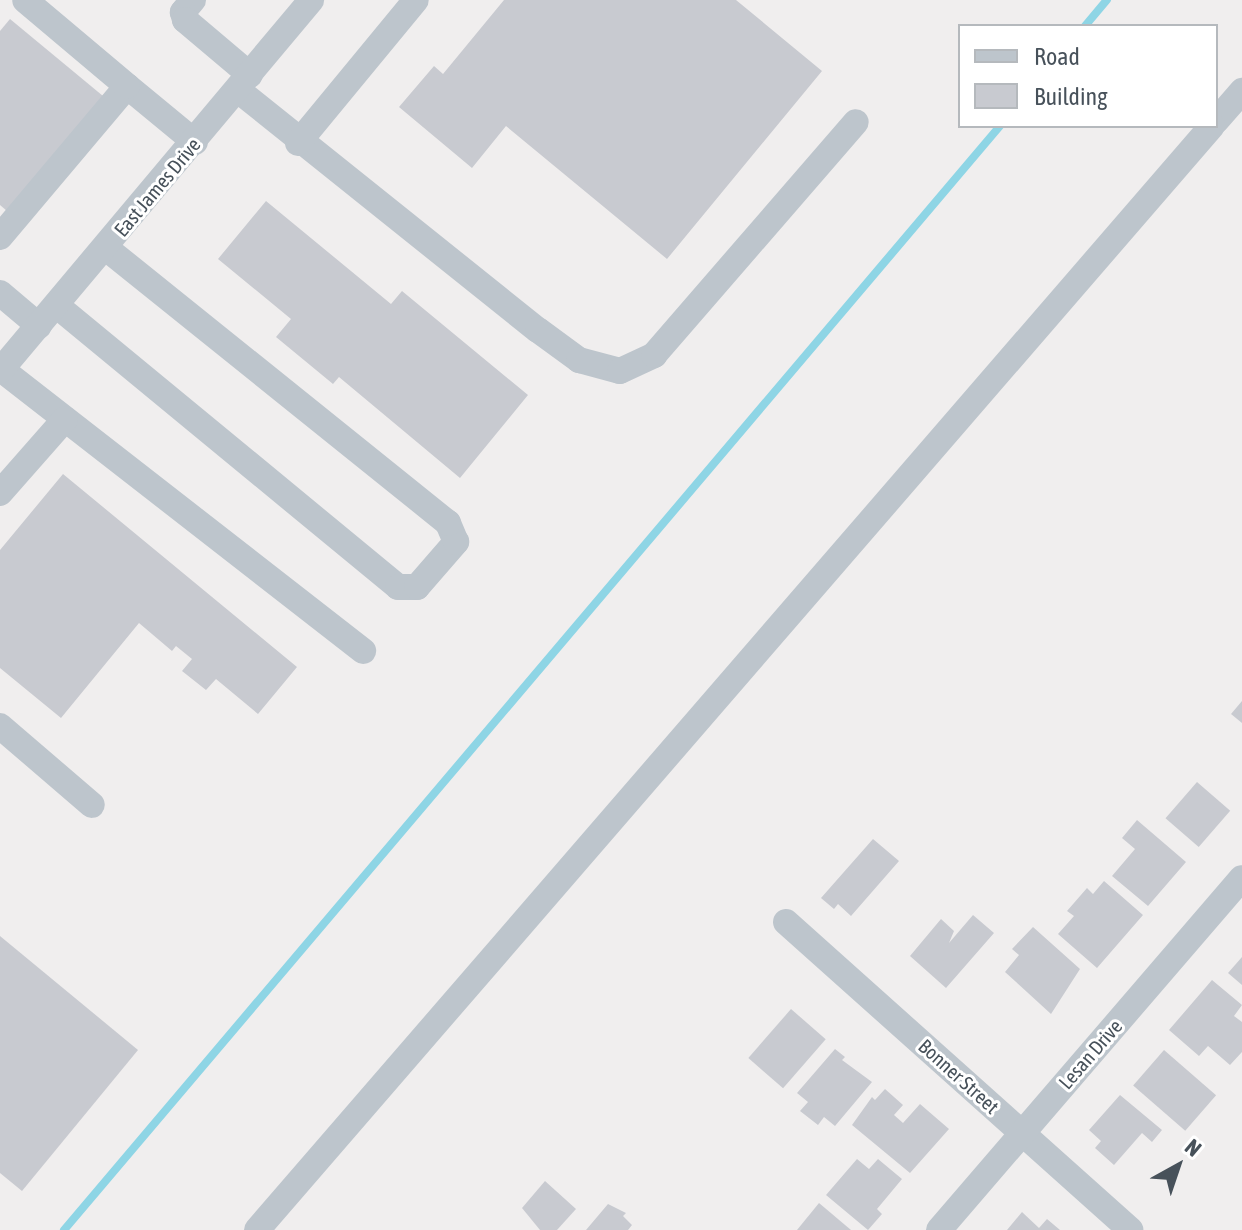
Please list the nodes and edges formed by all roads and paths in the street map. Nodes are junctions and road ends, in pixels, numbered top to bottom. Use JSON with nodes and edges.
{"nodes":[{"id":1,"x":25,"y":0,"type":"edge"},
{"id":2,"x":193,"y":0,"type":"edge"},
{"id":3,"x":311,"y":0,"type":"edge"},
{"id":4,"x":416,"y":0,"type":"edge"},
{"id":5,"x":244,"y":83,"type":"junction"},
{"id":6,"x":127,"y":86,"type":"junction"},
{"id":7,"x":1242,"y":91,"type":"edge"},
{"id":8,"x":1218,"y":119,"type":"edge"},
{"id":9,"x":856,"y":122,"type":"dead end"},
{"id":10,"x":1210,"y":128,"type":"edge"},
{"id":11,"x":195,"y":142,"type":"junction"},
{"id":12,"x":298,"y":143,"type":"junction"},
{"id":13,"x":0,"y":237,"type":"edge"},
{"id":14,"x":105,"y":247,"type":"junction"},
{"id":15,"x":0,"y":293,"type":"edge"},
{"id":16,"x":56,"y":305,"type":"junction"},
{"id":17,"x":39,"y":326,"type":"junction"},
{"id":18,"x":1,"y":370,"type":"edge"},
{"id":19,"x":65,"y":419,"type":"junction"},
{"id":20,"x":0,"y":493,"type":"edge"},
{"id":21,"x":363,"y":651,"type":"dead end"},
{"id":22,"x":0,"y":726,"type":"edge"},
{"id":23,"x":92,"y":805,"type":"dead end"},
{"id":24,"x":1242,"y":878,"type":"edge"},
{"id":25,"x":786,"y":922,"type":"dead end"},
{"id":26,"x":1022,"y":1133,"type":"junction"},
{"id":27,"x":257,"y":1230,"type":"edge"},
{"id":28,"x":939,"y":1230,"type":"edge"},
{"id":29,"x":1131,"y":1230,"type":"edge"}],
"edges":[{"from":1,"to":6,"type":"street"},
{"from":2,"to":5,"type":"street"},
{"from":3,"to":5,"type":"street","name":"East James Drive"},
{"from":4,"to":12,"type":"street"},
{"from":5,"to":11,"type":"street","name":"East James Drive"},
{"from":5,"to":12,"type":"street"},
{"from":6,"to":11,"type":"street"},
{"from":6,"to":13,"type":"street"},
{"from":7,"to":8,"type":"street"},
{"from":9,"to":12,"type":"street"},
{"from":10,"to":27,"type":"street"},
{"from":11,"to":14,"type":"street","name":"East James Drive"},
{"from":14,"to":16,"type":"street","name":"East James Drive"},
{"from":14,"to":16,"type":"street"},
{"from":15,"to":17,"type":"street"},
{"from":16,"to":17,"type":"street","name":"East James Drive"},
{"from":17,"to":18,"type":"street","name":"East James Drive"},
{"from":18,"to":19,"type":"street"},
{"from":19,"to":20,"type":"street"},
{"from":19,"to":21,"type":"street"},
{"from":22,"to":23,"type":"street"},
{"from":24,"to":26,"type":"street","name":"Lesan Drive"},
{"from":25,"to":26,"type":"street","name":"Bonner Street"},
{"from":26,"to":28,"type":"street","name":"Lesan Drive"},
{"from":26,"to":29,"type":"street","name":"Bonner Street"}]}
